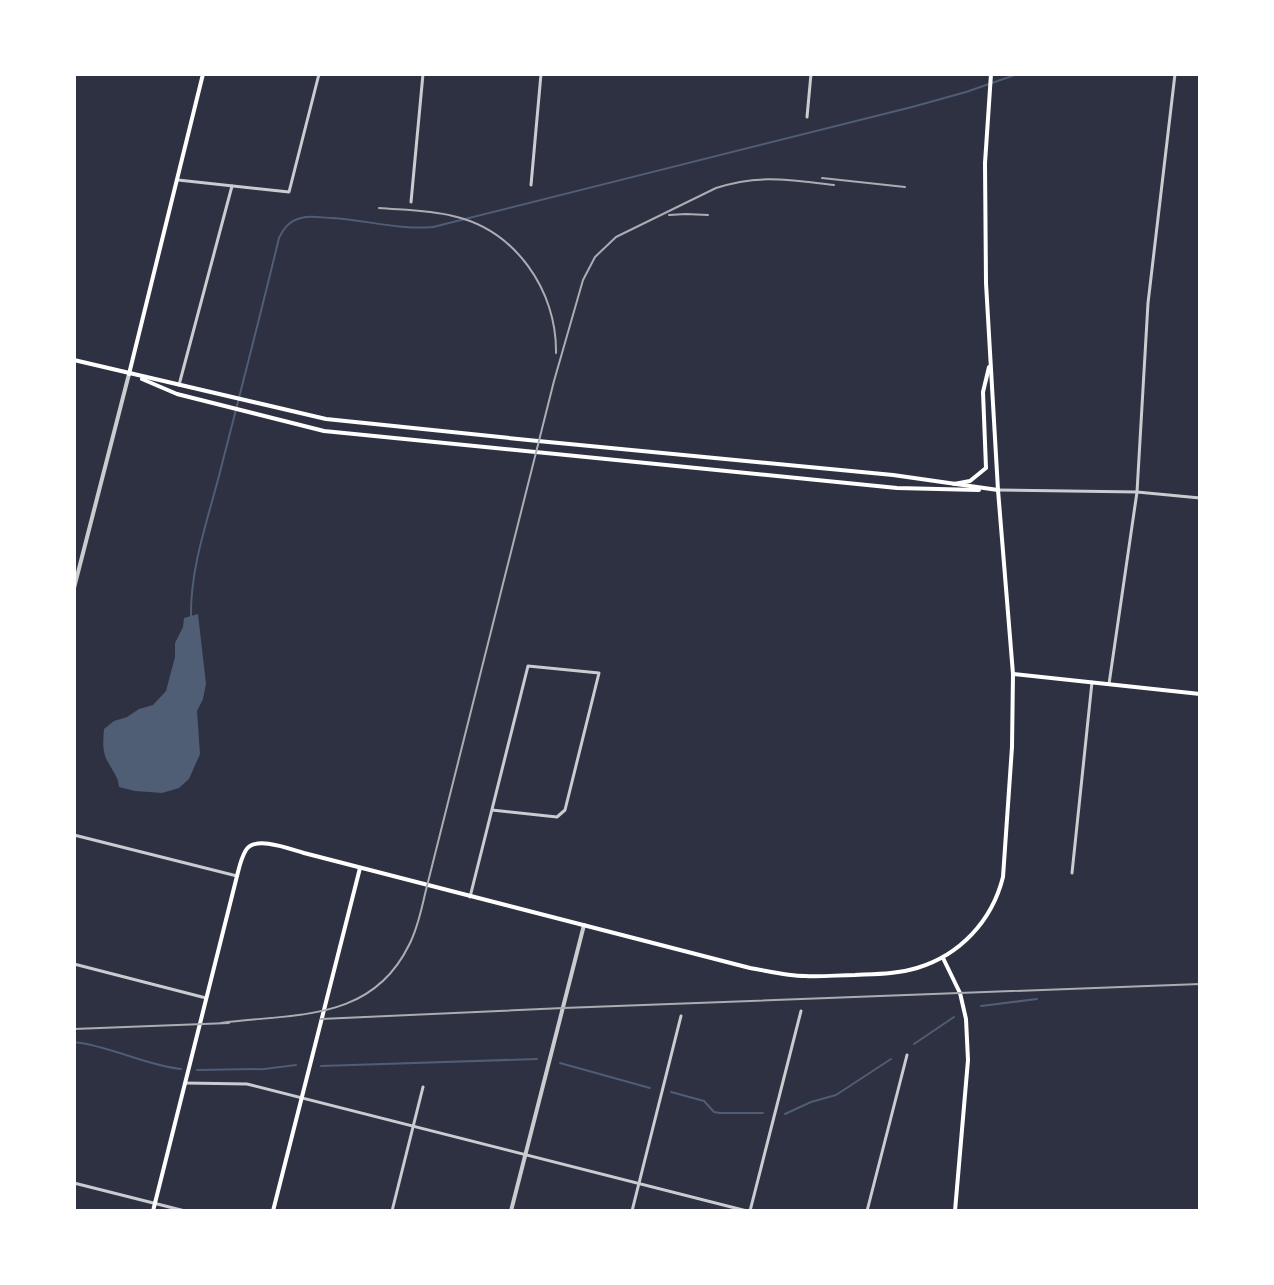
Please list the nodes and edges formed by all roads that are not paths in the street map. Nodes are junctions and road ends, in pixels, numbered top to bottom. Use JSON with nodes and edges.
{"nodes":[{"id":1,"x":203,"y":74,"type":"edge"},
{"id":2,"x":319,"y":74,"type":"edge"},
{"id":3,"x":423,"y":74,"type":"edge"},
{"id":4,"x":541,"y":74,"type":"edge"},
{"id":5,"x":811,"y":74,"type":"edge"},
{"id":6,"x":991,"y":74,"type":"edge"},
{"id":7,"x":1175,"y":74,"type":"edge"},
{"id":8,"x":807,"y":117,"type":"dead end"},
{"id":9,"x":178,"y":180,"type":"junction"},
{"id":10,"x":531,"y":185,"type":"dead end"},
{"id":11,"x":232,"y":186,"type":"junction"},
{"id":12,"x":411,"y":202,"type":"dead end"},
{"id":13,"x":74,"y":360,"type":"edge"},
{"id":14,"x":990,"y":360,"type":"junction"},
{"id":15,"x":129,"y":374,"type":"junction"},
{"id":16,"x":179,"y":385,"type":"junction"},
{"id":17,"x":954,"y":484,"type":"junction"},
{"id":18,"x":998,"y":490,"type":"junction"},
{"id":19,"x":1137,"y":492,"type":"junction"},
{"id":20,"x":1200,"y":498,"type":"edge"},
{"id":21,"x":74,"y":588,"type":"edge"},
{"id":22,"x":1013,"y":674,"type":"junction"},
{"id":23,"x":1092,"y":682,"type":"junction"},
{"id":24,"x":1109,"y":684,"type":"junction"},
{"id":25,"x":1200,"y":694,"type":"edge"},
{"id":26,"x":492,"y":810,"type":"junction"},
{"id":27,"x":74,"y":835,"type":"edge"},
{"id":28,"x":360,"y":868,"type":"junction"},
{"id":29,"x":1072,"y":873,"type":"dead end"},
{"id":30,"x":237,"y":876,"type":"junction"},
{"id":31,"x":470,"y":897,"type":"junction"},
{"id":32,"x":584,"y":925,"type":"junction"},
{"id":33,"x":943,"y":958,"type":"junction"},
{"id":34,"x":74,"y":964,"type":"edge"},
{"id":35,"x":207,"y":998,"type":"junction"},
{"id":36,"x":801,"y":1011,"type":"dead end"},
{"id":37,"x":681,"y":1016,"type":"dead end"},
{"id":38,"x":907,"y":1055,"type":"dead end"},
{"id":39,"x":185,"y":1083,"type":"junction"},
{"id":40,"x":423,"y":1087,"type":"dead end"},
{"id":41,"x":302,"y":1099,"type":"junction"},
{"id":42,"x":413,"y":1126,"type":"junction"},
{"id":43,"x":526,"y":1155,"type":"junction"},
{"id":44,"x":74,"y":1183,"type":"edge"},
{"id":45,"x":639,"y":1184,"type":"junction"},
{"id":46,"x":155,"y":1203,"type":"junction"},
{"id":47,"x":153,"y":1211,"type":"edge"},
{"id":48,"x":185,"y":1211,"type":"edge"},
{"id":49,"x":273,"y":1211,"type":"edge"},
{"id":50,"x":392,"y":1211,"type":"edge"},
{"id":51,"x":511,"y":1211,"type":"edge"},
{"id":52,"x":632,"y":1211,"type":"edge"},
{"id":53,"x":749,"y":1211,"type":"edge"},
{"id":54,"x":867,"y":1211,"type":"edge"},
{"id":55,"x":955,"y":1211,"type":"edge"}],
"edges":[{"from":1,"to":9,"type":"main road"},
{"from":2,"to":11,"type":"street"},
{"from":3,"to":12,"type":"street"},
{"from":4,"to":10,"type":"street"},
{"from":5,"to":8,"type":"street"},
{"from":6,"to":14,"type":"main road"},
{"from":7,"to":19,"type":"street"},
{"from":9,"to":11,"type":"street"},
{"from":9,"to":15,"type":"main road"},
{"from":11,"to":16,"type":"street"},
{"from":13,"to":15,"type":"main road"},
{"from":14,"to":17,"type":"main road"},
{"from":14,"to":18,"type":"main road"},
{"from":15,"to":16,"type":"main road"},
{"from":15,"to":18,"type":"main road"},
{"from":15,"to":21,"type":"street"},
{"from":16,"to":17,"type":"main road"},
{"from":17,"to":18,"type":"main road"},
{"from":18,"to":19,"type":"street"},
{"from":18,"to":22,"type":"main road"},
{"from":19,"to":20,"type":"street"},
{"from":19,"to":24,"type":"street"},
{"from":22,"to":23,"type":"main road"},
{"from":22,"to":33,"type":"main road"},
{"from":23,"to":24,"type":"main road"},
{"from":23,"to":29,"type":"street"},
{"from":24,"to":25,"type":"main road"},
{"from":26,"to":26,"type":"street"},
{"from":26,"to":31,"type":"street"},
{"from":27,"to":30,"type":"street"},
{"from":28,"to":30,"type":"main road"},
{"from":28,"to":31,"type":"main road"},
{"from":28,"to":41,"type":"main road"},
{"from":30,"to":35,"type":"main road"},
{"from":31,"to":32,"type":"main road"},
{"from":32,"to":33,"type":"main road"},
{"from":32,"to":43,"type":"street"},
{"from":33,"to":55,"type":"main road"},
{"from":34,"to":35,"type":"street"},
{"from":35,"to":39,"type":"main road"},
{"from":36,"to":53,"type":"street"},
{"from":37,"to":45,"type":"street"},
{"from":38,"to":54,"type":"street"},
{"from":39,"to":41,"type":"street"},
{"from":39,"to":46,"type":"main road"},
{"from":40,"to":42,"type":"street"},
{"from":41,"to":42,"type":"street"},
{"from":41,"to":49,"type":"main road"},
{"from":42,"to":43,"type":"street"},
{"from":42,"to":50,"type":"street"},
{"from":43,"to":45,"type":"street"},
{"from":43,"to":51,"type":"street"},
{"from":44,"to":46,"type":"street"},
{"from":45,"to":52,"type":"street"},
{"from":45,"to":53,"type":"street"},
{"from":46,"to":47,"type":"main road"},
{"from":46,"to":48,"type":"street"}]}
